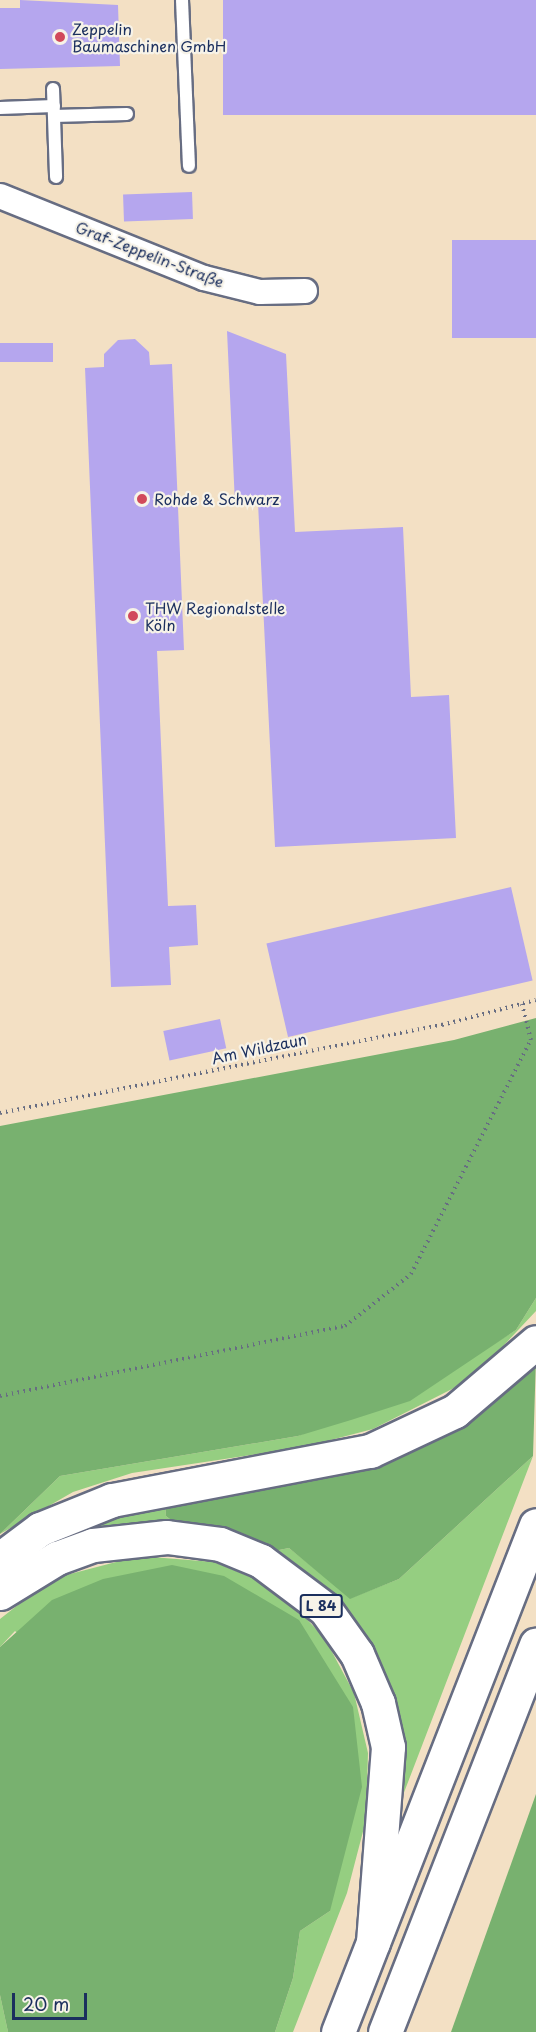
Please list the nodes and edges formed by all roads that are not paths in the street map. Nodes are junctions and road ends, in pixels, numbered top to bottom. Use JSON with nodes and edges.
{"nodes":[{"id":1,"x":182,"y":0,"type":"edge"},
{"id":2,"x":53,"y":89,"type":"dead end"},
{"id":3,"x":0,"y":108,"type":"edge"},
{"id":4,"x":54,"y":111,"type":"junction"},
{"id":5,"x":127,"y":114,"type":"dead end"},
{"id":6,"x":189,"y":166,"type":"dead end"},
{"id":7,"x":56,"y":177,"type":"dead end"},
{"id":8,"x":0,"y":196,"type":"edge"},
{"id":9,"x":305,"y":291,"type":"dead end"},
{"id":10,"x":536,"y":1342,"type":"edge"},
{"id":11,"x":536,"y":1526,"type":"edge"},
{"id":12,"x":0,"y":1559,"type":"edge"},
{"id":13,"x":0,"y":1593,"type":"edge"},
{"id":14,"x":536,"y":1644,"type":"edge"},
{"id":15,"x":373,"y":1942,"type":"junction"},
{"id":16,"x":338,"y":2032,"type":"edge"},
{"id":17,"x":385,"y":2032,"type":"edge"}],
"edges":[{"from":1,"to":6,"type":"lane"},
{"from":2,"to":4,"type":"lane"},
{"from":3,"to":4,"type":"lane"},
{"from":4,"to":5,"type":"lane"},
{"from":4,"to":7,"type":"lane"},
{"from":8,"to":9,"type":"street","name":"Graf-Zeppelin-Straße"},
{"from":10,"to":12,"type":"highway"},
{"from":11,"to":15,"type":"highway","number":"L 84"},
{"from":13,"to":15,"type":"highway","number":"L 84"},
{"from":14,"to":17,"type":"highway"},
{"from":15,"to":16,"type":"highway","number":"L 84"}]}
